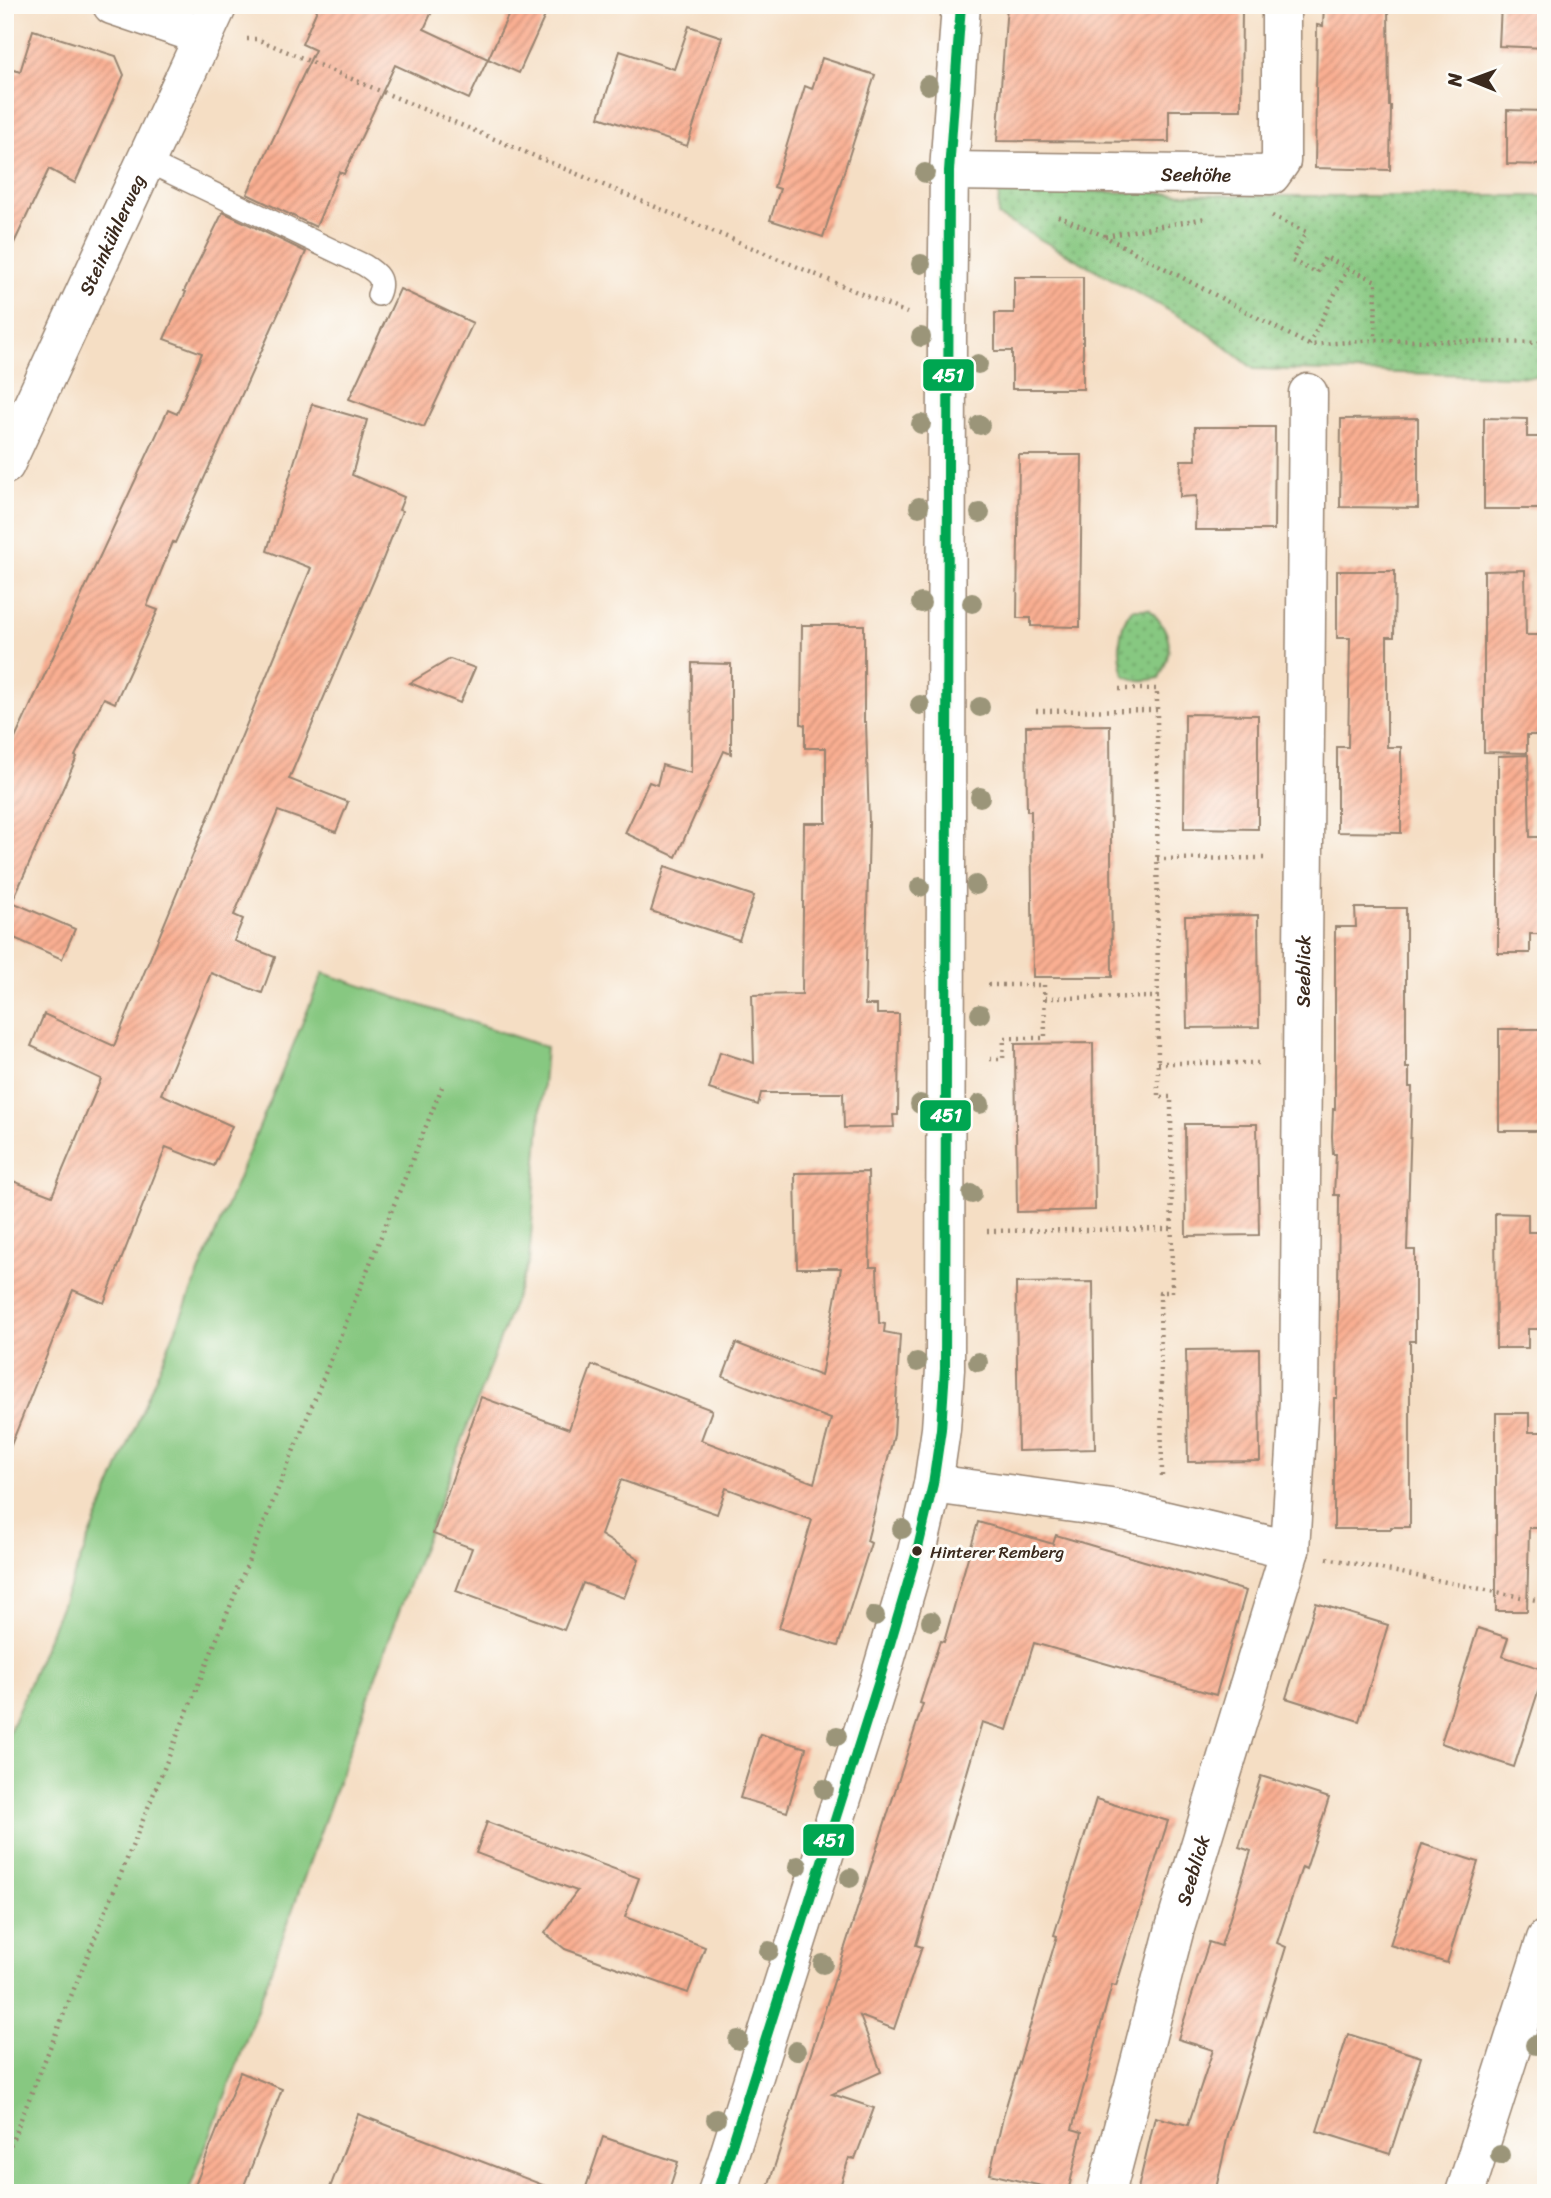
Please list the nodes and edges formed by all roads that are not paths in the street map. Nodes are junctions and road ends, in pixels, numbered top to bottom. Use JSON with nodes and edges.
{"nodes":[{"id":1,"x":112,"y":5,"type":"edge"},
{"id":2,"x":961,"y":5,"type":"edge"},
{"id":3,"x":1281,"y":5,"type":"edge"},
{"id":4,"x":211,"y":20,"type":"edge"},
{"id":5,"x":146,"y":160,"type":"junction"},
{"id":6,"x":949,"y":171,"type":"junction"},
{"id":7,"x":378,"y":295,"type":"dead end"},
{"id":8,"x":1308,"y":393,"type":"dead end"},
{"id":9,"x":5,"y":465,"type":"edge"},
{"id":10,"x":933,"y":1484,"type":"junction"},
{"id":11,"x":1290,"y":1550,"type":"junction"},
{"id":12,"x":1546,"y":1939,"type":"edge"},
{"id":13,"x":717,"y":2193,"type":"edge"},
{"id":14,"x":1106,"y":2193,"type":"edge"},
{"id":15,"x":1465,"y":2193,"type":"edge"}],
"edges":[{"from":1,"to":4,"type":"street"},
{"from":2,"to":6,"type":"street"},
{"from":3,"to":6,"type":"street","name":"Seehöhe"},
{"from":4,"to":5,"type":"street","name":"Steinkühlerweg"},
{"from":5,"to":7,"type":"lane"},
{"from":5,"to":9,"type":"street","name":"Steinkühlerweg"},
{"from":6,"to":10,"type":"street"},
{"from":8,"to":11,"type":"street","name":"Seeblick"},
{"from":10,"to":11,"type":"street"},
{"from":10,"to":13,"type":"street"},
{"from":11,"to":14,"type":"street","name":"Seeblick"},
{"from":12,"to":15,"type":"street"}]}
